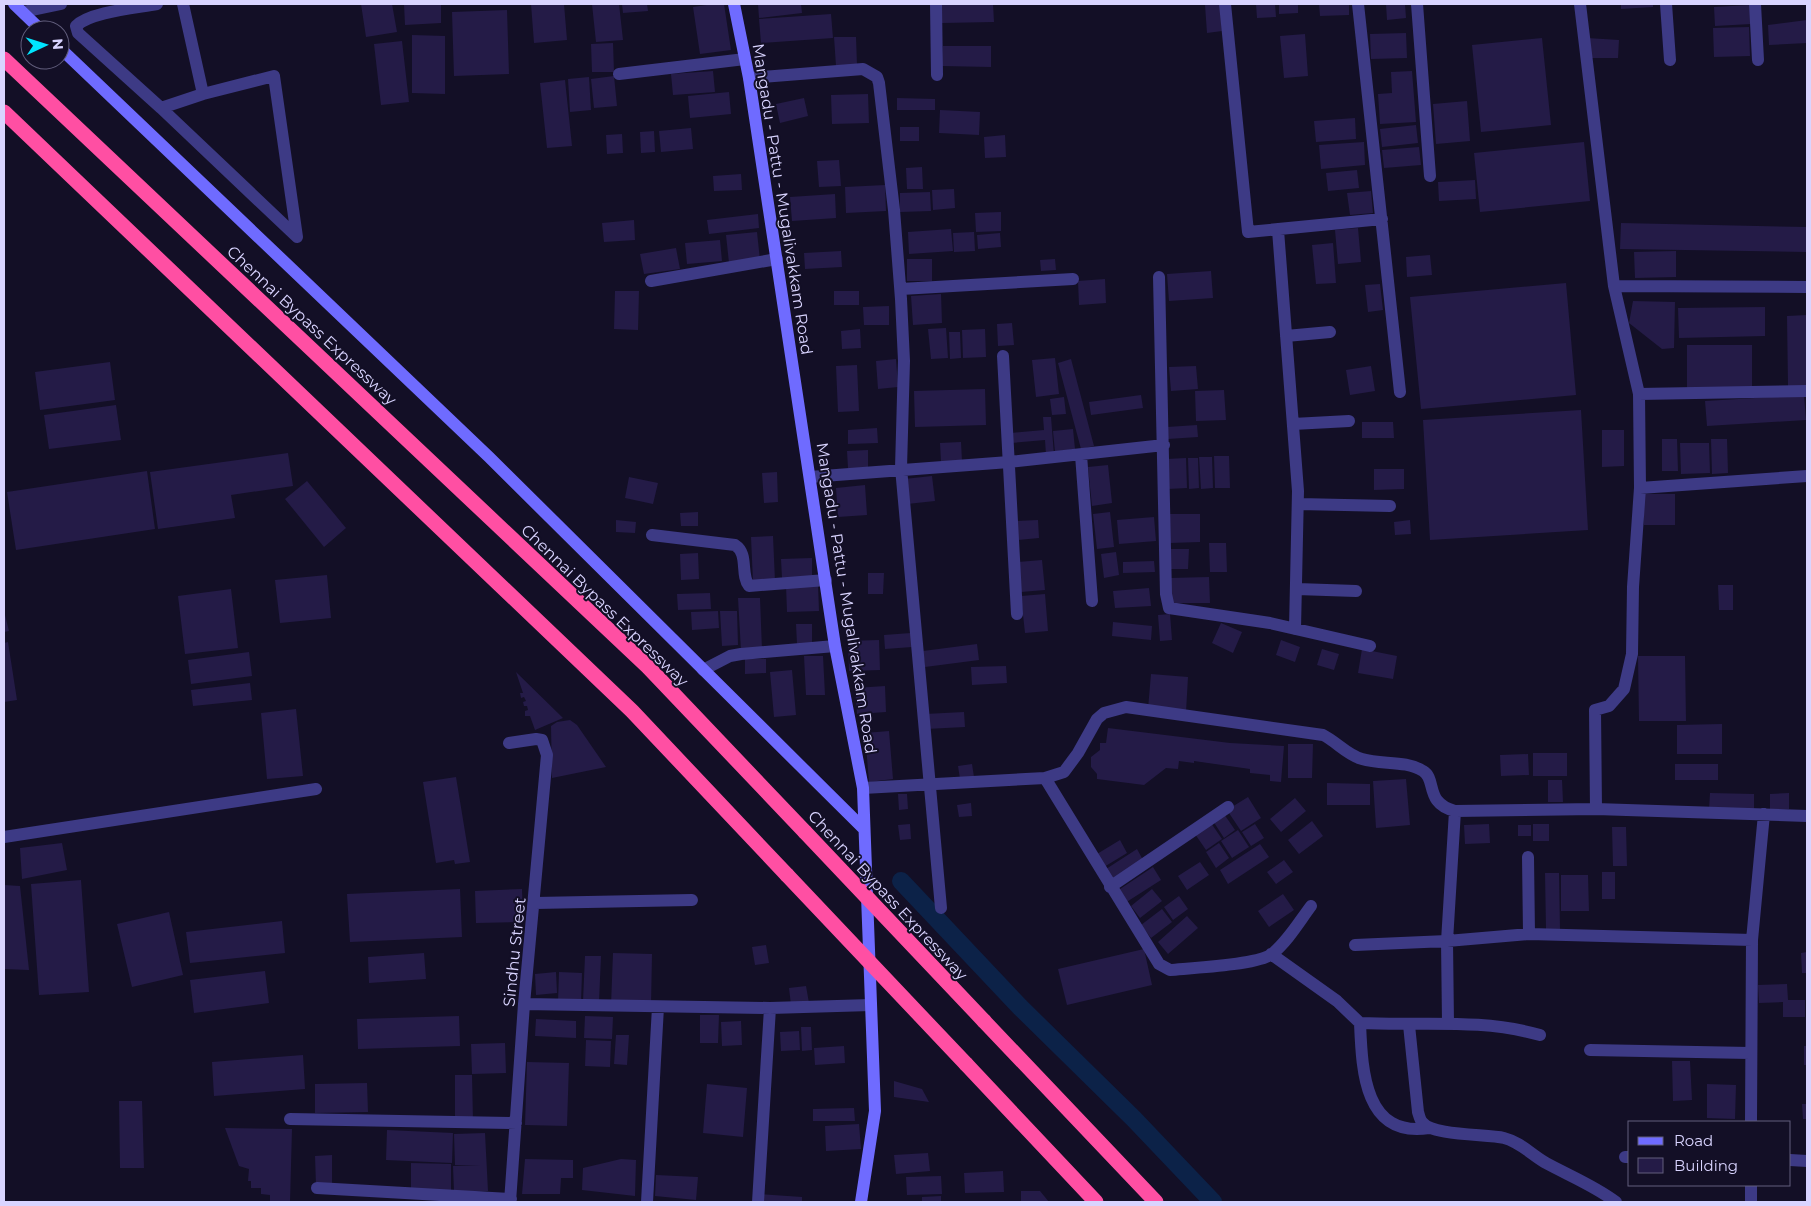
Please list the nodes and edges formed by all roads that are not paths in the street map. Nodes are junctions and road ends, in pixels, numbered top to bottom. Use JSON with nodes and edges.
{"nodes":[{"id":1,"x":61,"y":4,"type":"edge"},
{"id":2,"x":156,"y":4,"type":"edge"},
{"id":3,"x":183,"y":4,"type":"edge"},
{"id":4,"x":734,"y":4,"type":"edge"},
{"id":5,"x":936,"y":4,"type":"edge"},
{"id":6,"x":1225,"y":4,"type":"edge"},
{"id":7,"x":1358,"y":4,"type":"edge"},
{"id":8,"x":1417,"y":4,"type":"edge"},
{"id":9,"x":1580,"y":4,"type":"edge"},
{"id":10,"x":1666,"y":4,"type":"edge"},
{"id":11,"x":1755,"y":4,"type":"edge"},
{"id":12,"x":18,"y":8,"type":"edge"},
{"id":13,"x":31,"y":20,"type":"edge"},
{"id":14,"x":70,"y":58,"type":"edge"},
{"id":15,"x":4,"y":59,"type":"edge"},
{"id":16,"x":745,"y":59,"type":"junction"},
{"id":17,"x":1670,"y":60,"type":"dead end"},
{"id":18,"x":1758,"y":60,"type":"dead end"},
{"id":19,"x":619,"y":74,"type":"dead end"},
{"id":20,"x":937,"y":75,"type":"dead end"},
{"id":21,"x":749,"y":78,"type":"junction"},
{"id":22,"x":203,"y":94,"type":"junction"},
{"id":23,"x":161,"y":108,"type":"junction"},
{"id":24,"x":4,"y":112,"type":"edge"},
{"id":25,"x":1430,"y":176,"type":"dead end"},
{"id":26,"x":1382,"y":220,"type":"junction"},
{"id":27,"x":1278,"y":230,"type":"junction"},
{"id":28,"x":776,"y":259,"type":"junction"},
{"id":29,"x":1159,"y":277,"type":"dead end"},
{"id":30,"x":1073,"y":279,"type":"dead end"},
{"id":31,"x":650,"y":281,"type":"dead end"},
{"id":32,"x":1614,"y":286,"type":"junction"},
{"id":33,"x":1807,"y":287,"type":"edge"},
{"id":34,"x":901,"y":289,"type":"junction"},
{"id":35,"x":1330,"y":332,"type":"dead end"},
{"id":36,"x":1286,"y":336,"type":"junction"},
{"id":37,"x":1003,"y":356,"type":"dead end"},
{"id":38,"x":1807,"y":391,"type":"edge"},
{"id":39,"x":1400,"y":392,"type":"dead end"},
{"id":40,"x":1639,"y":394,"type":"junction"},
{"id":41,"x":1350,"y":421,"type":"dead end"},
{"id":42,"x":1293,"y":424,"type":"junction"},
{"id":43,"x":1164,"y":445,"type":"junction"},
{"id":44,"x":1081,"y":455,"type":"junction"},
{"id":45,"x":1009,"y":462,"type":"junction"},
{"id":46,"x":901,"y":468,"type":"junction"},
{"id":47,"x":1807,"y":476,"type":"edge"},
{"id":48,"x":810,"y":477,"type":"junction"},
{"id":49,"x":1640,"y":488,"type":"junction"},
{"id":50,"x":1298,"y":504,"type":"junction"},
{"id":51,"x":1390,"y":506,"type":"dead end"},
{"id":52,"x":652,"y":535,"type":"dead end"},
{"id":53,"x":826,"y":580,"type":"junction"},
{"id":54,"x":1297,"y":589,"type":"junction"},
{"id":55,"x":1356,"y":591,"type":"dead end"},
{"id":56,"x":1092,"y":600,"type":"dead end"},
{"id":57,"x":1017,"y":614,"type":"dead end"},
{"id":58,"x":1295,"y":629,"type":"junction"},
{"id":59,"x":836,"y":646,"type":"junction"},
{"id":60,"x":1370,"y":646,"type":"dead end"},
{"id":61,"x":703,"y":670,"type":"junction"},
{"id":62,"x":509,"y":743,"type":"dead end"},
{"id":63,"x":1045,"y":778,"type":"junction"},
{"id":64,"x":930,"y":786,"type":"junction"},
{"id":65,"x":863,"y":788,"type":"junction"},
{"id":66,"x":316,"y":789,"type":"dead end"},
{"id":67,"x":1228,"y":807,"type":"dead end"},
{"id":68,"x":1596,"y":809,"type":"junction"},
{"id":69,"x":1455,"y":811,"type":"junction"},
{"id":70,"x":1764,"y":814,"type":"junction"},
{"id":71,"x":1807,"y":816,"type":"edge"},
{"id":72,"x":864,"y":829,"type":"junction"},
{"id":73,"x":4,"y":837,"type":"edge"},
{"id":74,"x":1528,"y":857,"type":"dead end"},
{"id":75,"x":1110,"y":887,"type":"junction"},
{"id":76,"x":692,"y":900,"type":"dead end"},
{"id":77,"x":535,"y":903,"type":"junction"},
{"id":78,"x":1310,"y":906,"type":"dead end"},
{"id":79,"x":941,"y":908,"type":"dead end"},
{"id":80,"x":1529,"y":934,"type":"junction"},
{"id":81,"x":1752,"y":940,"type":"junction"},
{"id":82,"x":1447,"y":941,"type":"junction"},
{"id":83,"x":1355,"y":945,"type":"dead end"},
{"id":84,"x":1271,"y":954,"type":"junction"},
{"id":85,"x":524,"y":1004,"type":"junction"},
{"id":86,"x":871,"y":1005,"type":"junction"},
{"id":87,"x":658,"y":1007,"type":"junction"},
{"id":88,"x":770,"y":1008,"type":"junction"},
{"id":89,"x":1360,"y":1023,"type":"junction"},
{"id":90,"x":1448,"y":1023,"type":"junction"},
{"id":91,"x":1409,"y":1025,"type":"junction"},
{"id":92,"x":1540,"y":1035,"type":"dead end"},
{"id":93,"x":1590,"y":1050,"type":"dead end"},
{"id":94,"x":1750,"y":1053,"type":"junction"},
{"id":95,"x":290,"y":1119,"type":"dead end"},
{"id":96,"x":1751,"y":1121,"type":"edge"},
{"id":97,"x":516,"y":1123,"type":"junction"},
{"id":98,"x":1429,"y":1128,"type":"junction"},
{"id":99,"x":1791,"y":1160,"type":"edge"},
{"id":100,"x":1807,"y":1161,"type":"edge"},
{"id":101,"x":1751,"y":1186,"type":"edge"},
{"id":102,"x":318,"y":1188,"type":"dead end"},
{"id":103,"x":511,"y":1201,"type":"edge"},
{"id":104,"x":646,"y":1202,"type":"edge"},
{"id":105,"x":758,"y":1202,"type":"edge"},
{"id":106,"x":861,"y":1202,"type":"edge"},
{"id":107,"x":1096,"y":1202,"type":"edge"},
{"id":108,"x":1156,"y":1202,"type":"edge"},
{"id":109,"x":1616,"y":1202,"type":"edge"},
{"id":110,"x":1751,"y":1202,"type":"edge"}],
"edges":[{"from":1,"to":12,"type":"street"},
{"from":2,"to":23,"type":"street"},
{"from":3,"to":22,"type":"street"},
{"from":4,"to":16,"type":"street","name":"Mangadu - Pattu - Mugalivakkam Road"},
{"from":5,"to":20,"type":"street"},
{"from":6,"to":27,"type":"street"},
{"from":7,"to":26,"type":"street"},
{"from":8,"to":25,"type":"street"},
{"from":9,"to":32,"type":"street"},
{"from":10,"to":17,"type":"street"},
{"from":11,"to":18,"type":"street"},
{"from":12,"to":13,"type":"street"},
{"from":14,"to":61,"type":"street"},
{"from":15,"to":108,"type":"highway","name":"Chennai Bypass Expressway","bridge":true},
{"from":16,"to":19,"type":"street"},
{"from":16,"to":21,"type":"street","name":"Mangadu - Pattu - Mugalivakkam Road"},
{"from":21,"to":28,"type":"street","name":"Mangadu - Pattu - Mugalivakkam Road"},
{"from":21,"to":34,"type":"street"},
{"from":22,"to":23,"type":"street"},
{"from":22,"to":23,"type":"street"},
{"from":24,"to":107,"type":"highway","bridge":true},
{"from":26,"to":27,"type":"street"},
{"from":26,"to":39,"type":"street"},
{"from":27,"to":36,"type":"street"},
{"from":28,"to":31,"type":"street"},
{"from":28,"to":48,"type":"street","name":"Mangadu - Pattu - Mugalivakkam Road"},
{"from":29,"to":43,"type":"street"},
{"from":30,"to":34,"type":"street"},
{"from":32,"to":33,"type":"street"},
{"from":32,"to":40,"type":"street"},
{"from":34,"to":46,"type":"street"},
{"from":35,"to":36,"type":"street"},
{"from":36,"to":42,"type":"street"},
{"from":37,"to":45,"type":"street"},
{"from":38,"to":40,"type":"street"},
{"from":40,"to":49,"type":"street"},
{"from":41,"to":42,"type":"street"},
{"from":42,"to":50,"type":"street"},
{"from":43,"to":44,"type":"street"},
{"from":43,"to":58,"type":"street"},
{"from":44,"to":45,"type":"street"},
{"from":44,"to":56,"type":"street"},
{"from":45,"to":46,"type":"street"},
{"from":45,"to":57,"type":"street"},
{"from":46,"to":48,"type":"street"},
{"from":46,"to":64,"type":"street"},
{"from":47,"to":49,"type":"street"},
{"from":48,"to":53,"type":"street","name":"Mangadu - Pattu - Mugalivakkam Road"},
{"from":49,"to":68,"type":"street"},
{"from":50,"to":51,"type":"street"},
{"from":50,"to":54,"type":"street"},
{"from":52,"to":53,"type":"street"},
{"from":53,"to":59,"type":"street","name":"Mangadu - Pattu - Mugalivakkam Road"},
{"from":54,"to":55,"type":"street"},
{"from":54,"to":58,"type":"street"},
{"from":58,"to":60,"type":"street"},
{"from":59,"to":61,"type":"street"},
{"from":59,"to":65,"type":"street","name":"Mangadu - Pattu - Mugalivakkam Road"},
{"from":61,"to":72,"type":"street"},
{"from":62,"to":77,"type":"street","name":"Sindhu Street"},
{"from":63,"to":64,"type":"street"},
{"from":63,"to":69,"type":"street"},
{"from":63,"to":75,"type":"street"},
{"from":64,"to":65,"type":"street"},
{"from":64,"to":79,"type":"street"},
{"from":65,"to":72,"type":"street","name":"Mangadu - Pattu - Mugalivakkam Road"},
{"from":66,"to":73,"type":"street"},
{"from":67,"to":75,"type":"street"},
{"from":68,"to":69,"type":"street"},
{"from":68,"to":70,"type":"street"},
{"from":69,"to":82,"type":"street"},
{"from":70,"to":71,"type":"street"},
{"from":70,"to":81,"type":"street"},
{"from":72,"to":86,"type":"street","name":"Mangadu - Pattu - Mugalivakkam Road"},
{"from":74,"to":80,"type":"street"},
{"from":75,"to":84,"type":"street"},
{"from":76,"to":77,"type":"street"},
{"from":77,"to":85,"type":"street","name":"Sindhu Street"},
{"from":78,"to":84,"type":"street"},
{"from":80,"to":81,"type":"street"},
{"from":80,"to":82,"type":"street"},
{"from":81,"to":94,"type":"street"},
{"from":82,"to":83,"type":"street"},
{"from":82,"to":90,"type":"street"},
{"from":84,"to":89,"type":"street"},
{"from":85,"to":87,"type":"street"},
{"from":85,"to":97,"type":"street","name":"Sindhu Street"},
{"from":86,"to":88,"type":"street"},
{"from":86,"to":106,"type":"street","name":"Mangadu - Pattu - Mugalivakkam Road"},
{"from":87,"to":88,"type":"street"},
{"from":87,"to":104,"type":"street"},
{"from":88,"to":105,"type":"street"},
{"from":89,"to":91,"type":"street"},
{"from":89,"to":98,"type":"street"},
{"from":90,"to":91,"type":"street"},
{"from":90,"to":92,"type":"street"},
{"from":91,"to":98,"type":"street"},
{"from":93,"to":94,"type":"street"},
{"from":94,"to":96,"type":"street"},
{"from":95,"to":97,"type":"street"},
{"from":97,"to":103,"type":"street","name":"Sindhu Street"},
{"from":98,"to":109,"type":"street"},
{"from":99,"to":100,"type":"street"},
{"from":101,"to":110,"type":"street"},
{"from":102,"to":103,"type":"street"}]}
